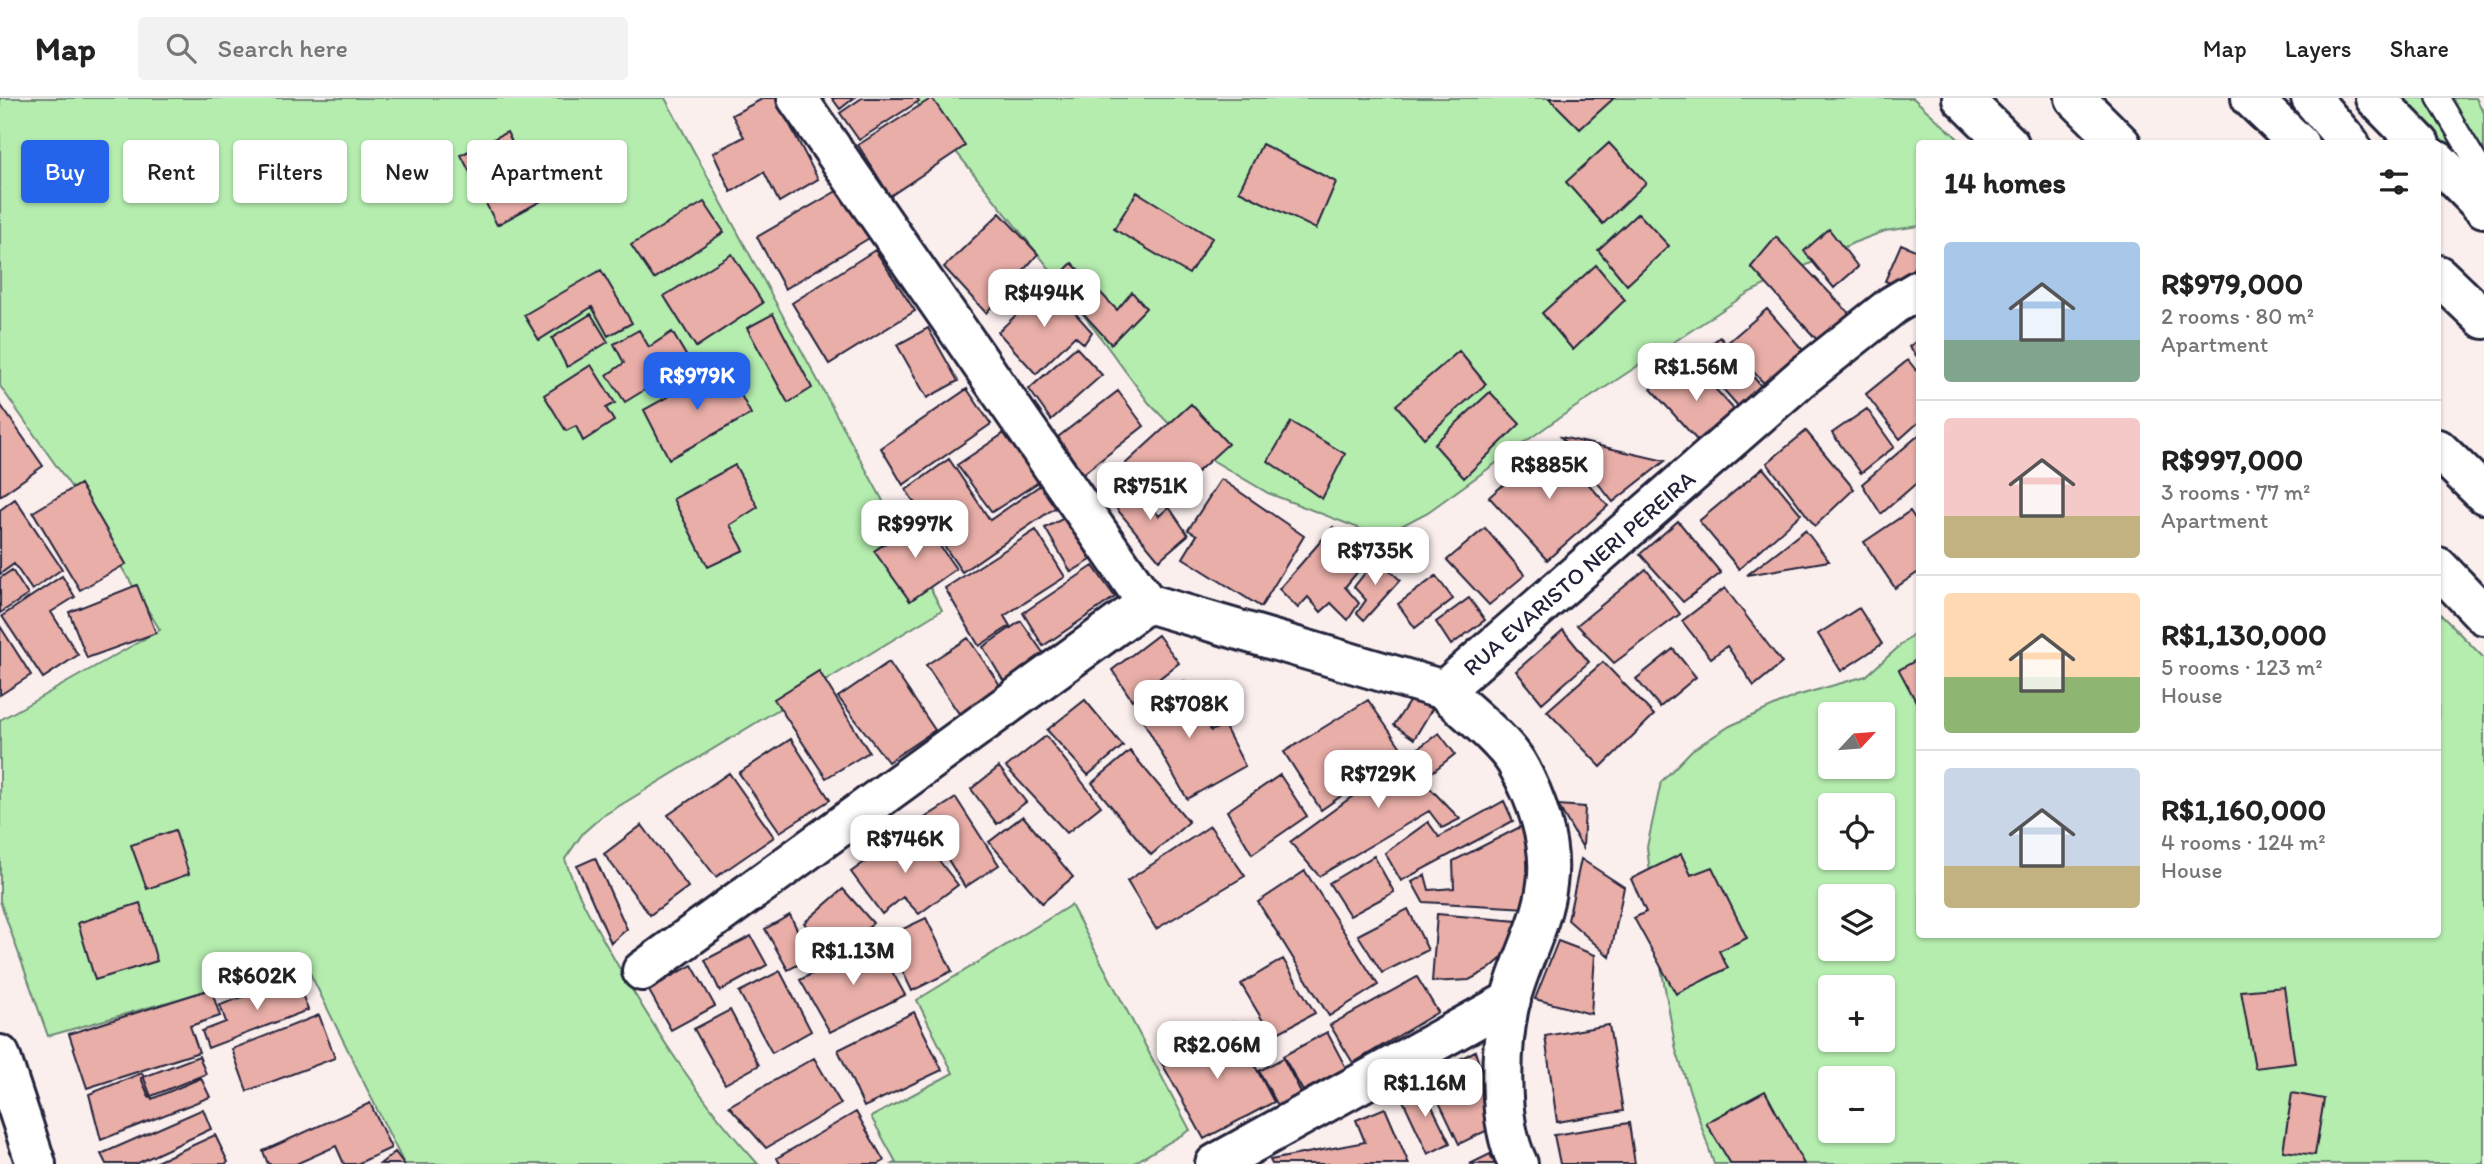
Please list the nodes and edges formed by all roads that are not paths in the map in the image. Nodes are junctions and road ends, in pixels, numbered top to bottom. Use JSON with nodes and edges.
{"nodes":[{"id":1,"x":797,"y":98,"type":"edge"},
{"id":2,"x":1962,"y":98,"type":"edge"},
{"id":3,"x":2251,"y":98,"type":"edge"},
{"id":4,"x":2311,"y":98,"type":"edge"},
{"id":5,"x":2375,"y":98,"type":"edge"},
{"id":6,"x":2438,"y":98,"type":"edge"},
{"id":7,"x":2079,"y":104,"type":"edge"},
{"id":8,"x":2005,"y":140,"type":"edge"},
{"id":9,"x":2117,"y":140,"type":"edge"},
{"id":10,"x":2295,"y":140,"type":"edge"},
{"id":11,"x":2347,"y":140,"type":"edge"},
{"id":12,"x":2416,"y":140,"type":"edge"},
{"id":13,"x":2441,"y":164,"type":"edge"},
{"id":14,"x":2484,"y":174,"type":"edge"},
{"id":15,"x":2484,"y":208,"type":"edge"},
{"id":16,"x":2441,"y":251,"type":"edge"},
{"id":17,"x":2441,"y":278,"type":"edge"},
{"id":18,"x":1916,"y":291,"type":"edge"},
{"id":19,"x":2484,"y":292,"type":"edge"},
{"id":20,"x":2484,"y":318,"type":"edge"},
{"id":21,"x":2441,"y":452,"type":"edge"},
{"id":22,"x":2484,"y":494,"type":"edge"},
{"id":23,"x":2441,"y":570,"type":"edge"},
{"id":24,"x":1147,"y":603,"type":"junction"},
{"id":25,"x":2484,"y":615,"type":"edge"},
{"id":26,"x":1444,"y":690,"type":"junction"},
{"id":27,"x":642,"y":971,"type":"dead end"},
{"id":28,"x":1511,"y":1000,"type":"junction"},
{"id":29,"x":0,"y":1055,"type":"edge"},
{"id":30,"x":36,"y":1164,"type":"edge"},
{"id":31,"x":1215,"y":1164,"type":"edge"},
{"id":32,"x":1518,"y":1164,"type":"edge"}],
"edges":[{"from":1,"to":24,"type":"main road"},
{"from":2,"to":8,"type":"main road"},
{"from":3,"to":10,"type":"main road"},
{"from":4,"to":11,"type":"main road"},
{"from":5,"to":12,"type":"main road"},
{"from":6,"to":14,"type":"lane"},
{"from":7,"to":9,"type":"main road"},
{"from":13,"to":15,"type":"main road"},
{"from":16,"to":19,"type":"main road"},
{"from":17,"to":20,"type":"main road"},
{"from":18,"to":26,"type":"main road","name":"RUA EVARISTO NERI PEREIRA"},
{"from":21,"to":22,"type":"main road"},
{"from":23,"to":25,"type":"main road"},
{"from":24,"to":26,"type":"main road"},
{"from":24,"to":27,"type":"main road"},
{"from":26,"to":28,"type":"main road","name":"RUA EVARISTO NERI PEREIRA"},
{"from":28,"to":31,"type":"main road"},
{"from":28,"to":32,"type":"main road","name":"RUA EVARISTO NERI PEREIRA"},
{"from":29,"to":30,"type":"main road"}]}
